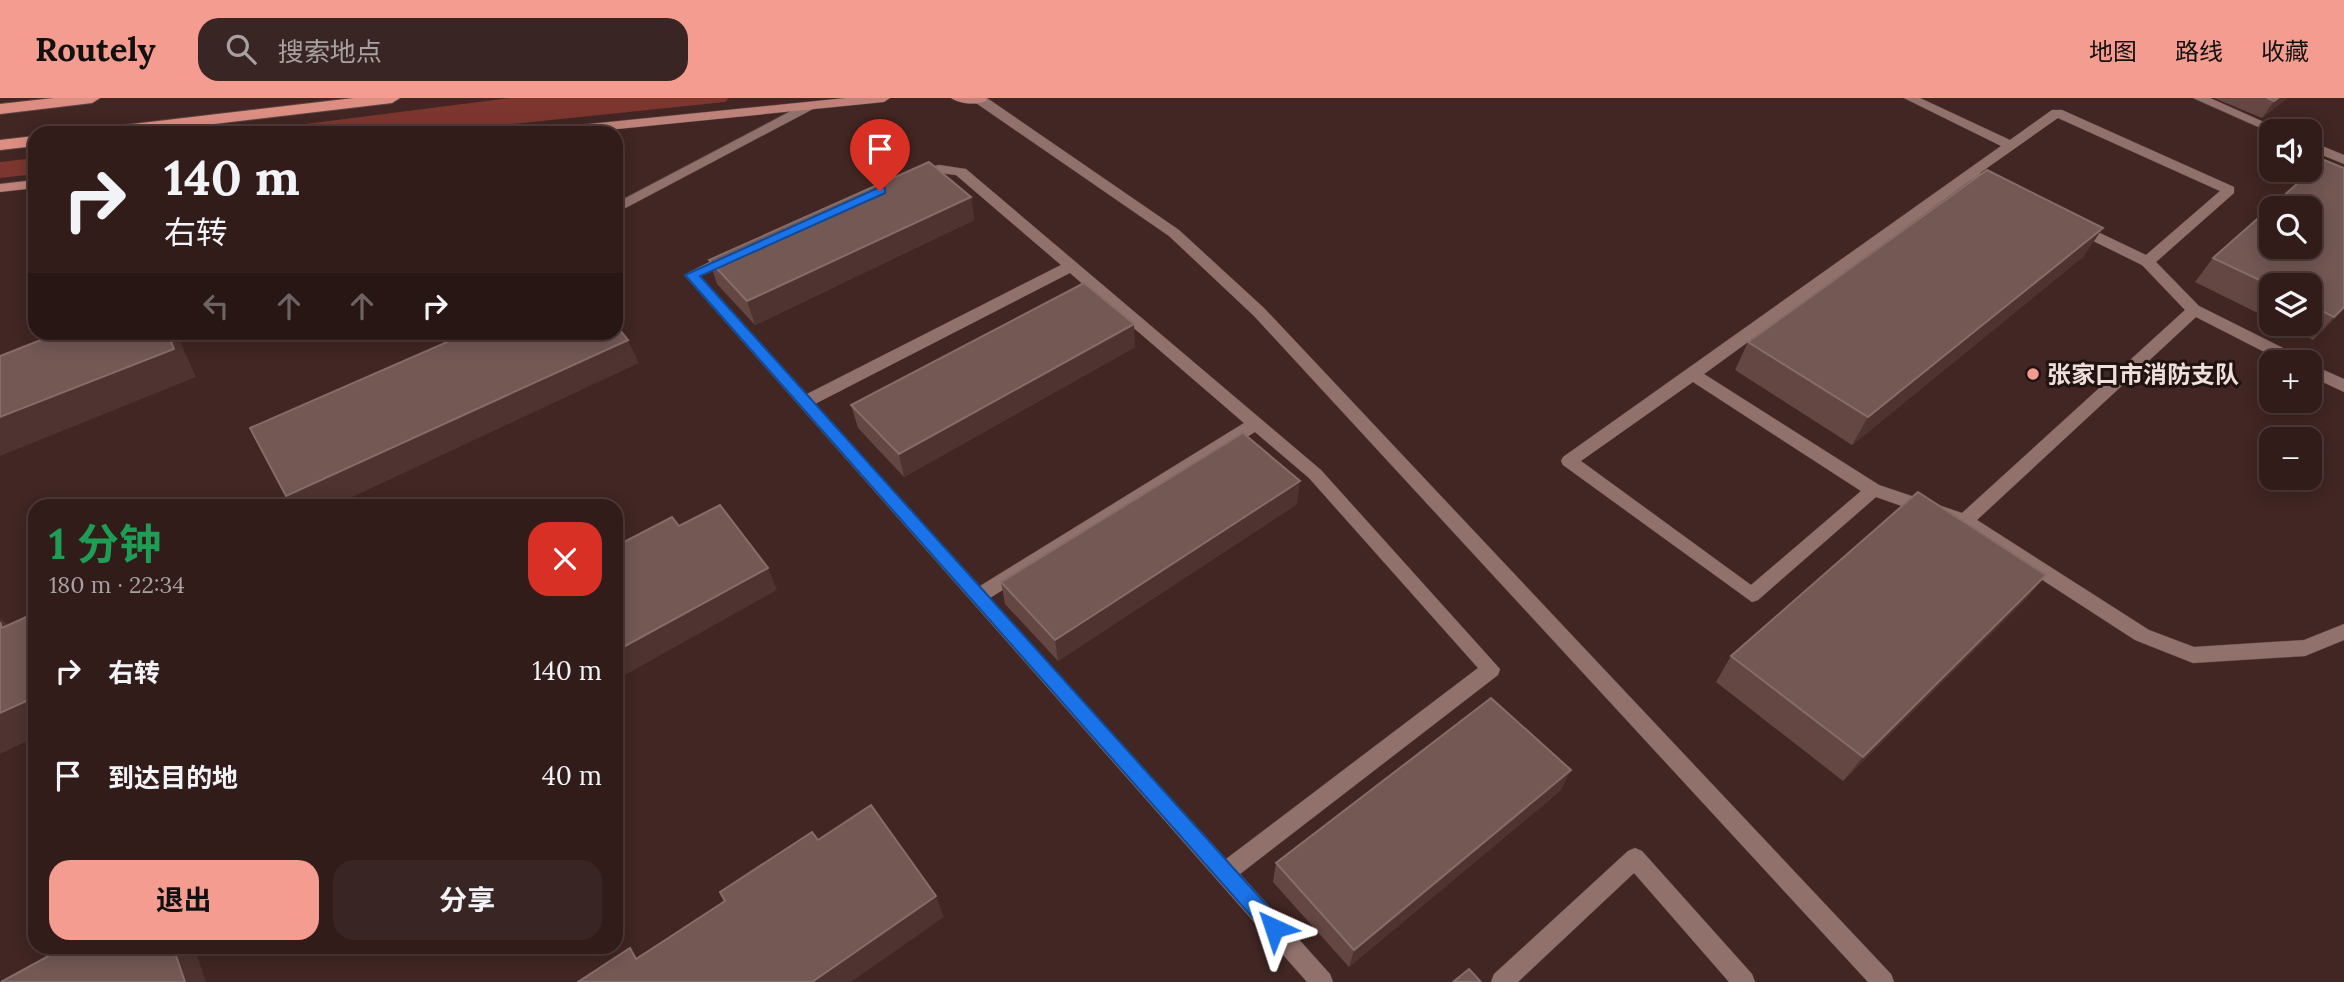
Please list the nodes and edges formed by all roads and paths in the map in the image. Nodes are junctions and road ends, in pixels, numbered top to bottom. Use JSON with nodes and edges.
{"nodes":[{"id":1,"x":92,"y":98,"type":"edge"},
{"id":2,"x":392,"y":98,"type":"edge"},
{"id":3,"x":884,"y":98,"type":"edge"},
{"id":4,"x":957,"y":98,"type":"edge"},
{"id":5,"x":1001,"y":98,"type":"edge"},
{"id":6,"x":1910,"y":98,"type":"edge"},
{"id":7,"x":2199,"y":98,"type":"edge"},
{"id":8,"x":981,"y":100,"type":"junction"},
{"id":9,"x":808,"y":102,"type":"edge"},
{"id":10,"x":0,"y":109,"type":"edge"},
{"id":11,"x":2259,"y":123,"type":"edge"},
{"id":12,"x":158,"y":126,"type":"edge"},
{"id":13,"x":601,"y":126,"type":"edge"},
{"id":14,"x":28,"y":142,"type":"edge"},
{"id":15,"x":2344,"y":144,"type":"edge"},
{"id":16,"x":0,"y":145,"type":"edge"},
{"id":17,"x":2010,"y":145,"type":"junction"},
{"id":18,"x":2338,"y":157,"type":"edge"},
{"id":19,"x":1970,"y":174,"type":"junction"},
{"id":20,"x":903,"y":181,"type":"edge"},
{"id":21,"x":28,"y":185,"type":"edge"},
{"id":22,"x":0,"y":188,"type":"edge"},
{"id":23,"x":2017,"y":197,"type":"edge"},
{"id":24,"x":623,"y":205,"type":"edge"},
{"id":25,"x":2064,"y":221,"type":"edge"},
{"id":26,"x":741,"y":253,"type":"edge"},
{"id":27,"x":2147,"y":262,"type":"junction"},
{"id":28,"x":1071,"y":266,"type":"junction"},
{"id":29,"x":2194,"y":310,"type":"junction"},
{"id":30,"x":2273,"y":350,"type":"edge"},
{"id":31,"x":1693,"y":374,"type":"junction"},
{"id":32,"x":2322,"y":375,"type":"edge"},
{"id":33,"x":2344,"y":386,"type":"edge"},
{"id":34,"x":805,"y":402,"type":"junction"},
{"id":35,"x":1255,"y":424,"type":"junction"},
{"id":36,"x":1873,"y":489,"type":"junction"},
{"id":37,"x":1965,"y":521,"type":"junction"},
{"id":38,"x":978,"y":596,"type":"junction"},
{"id":39,"x":2344,"y":632,"type":"edge"},
{"id":40,"x":1225,"y":873,"type":"junction"},
{"id":41,"x":1322,"y":982,"type":"edge"},
{"id":42,"x":1502,"y":982,"type":"edge"},
{"id":43,"x":1744,"y":982,"type":"edge"},
{"id":44,"x":1883,"y":982,"type":"edge"}],
"edges":[{"from":1,"to":10,"type":"highway"},
{"from":2,"to":12,"type":"highway"},
{"from":3,"to":9,"type":"main road"},
{"from":4,"to":8,"type":"main road"},
{"from":5,"to":8,"type":"street"},
{"from":6,"to":17,"type":"street"},
{"from":7,"to":11,"type":"street"},
{"from":8,"to":44,"type":"street"},
{"from":9,"to":13,"type":"main road"},
{"from":9,"to":24,"type":"street"},
{"from":14,"to":16,"type":"highway"},
{"from":15,"to":18,"type":"street"},
{"from":17,"to":19,"type":"street"},
{"from":17,"to":27,"type":"street"},
{"from":19,"to":23,"type":"street"},
{"from":19,"to":31,"type":"street"},
{"from":20,"to":28,"type":"street"},
{"from":21,"to":22,"type":"main road"},
{"from":25,"to":27,"type":"street"},
{"from":26,"to":34,"type":"street"},
{"from":27,"to":29,"type":"street"},
{"from":28,"to":34,"type":"street"},
{"from":28,"to":35,"type":"street"},
{"from":29,"to":30,"type":"street"},
{"from":29,"to":37,"type":"street"},
{"from":31,"to":36,"type":"street"},
{"from":31,"to":36,"type":"street"},
{"from":32,"to":33,"type":"street"},
{"from":34,"to":38,"type":"street"},
{"from":35,"to":38,"type":"street"},
{"from":35,"to":40,"type":"street"},
{"from":36,"to":37,"type":"street"},
{"from":37,"to":39,"type":"street"},
{"from":38,"to":40,"type":"street"},
{"from":40,"to":41,"type":"street"},
{"from":42,"to":43,"type":"street"}]}
